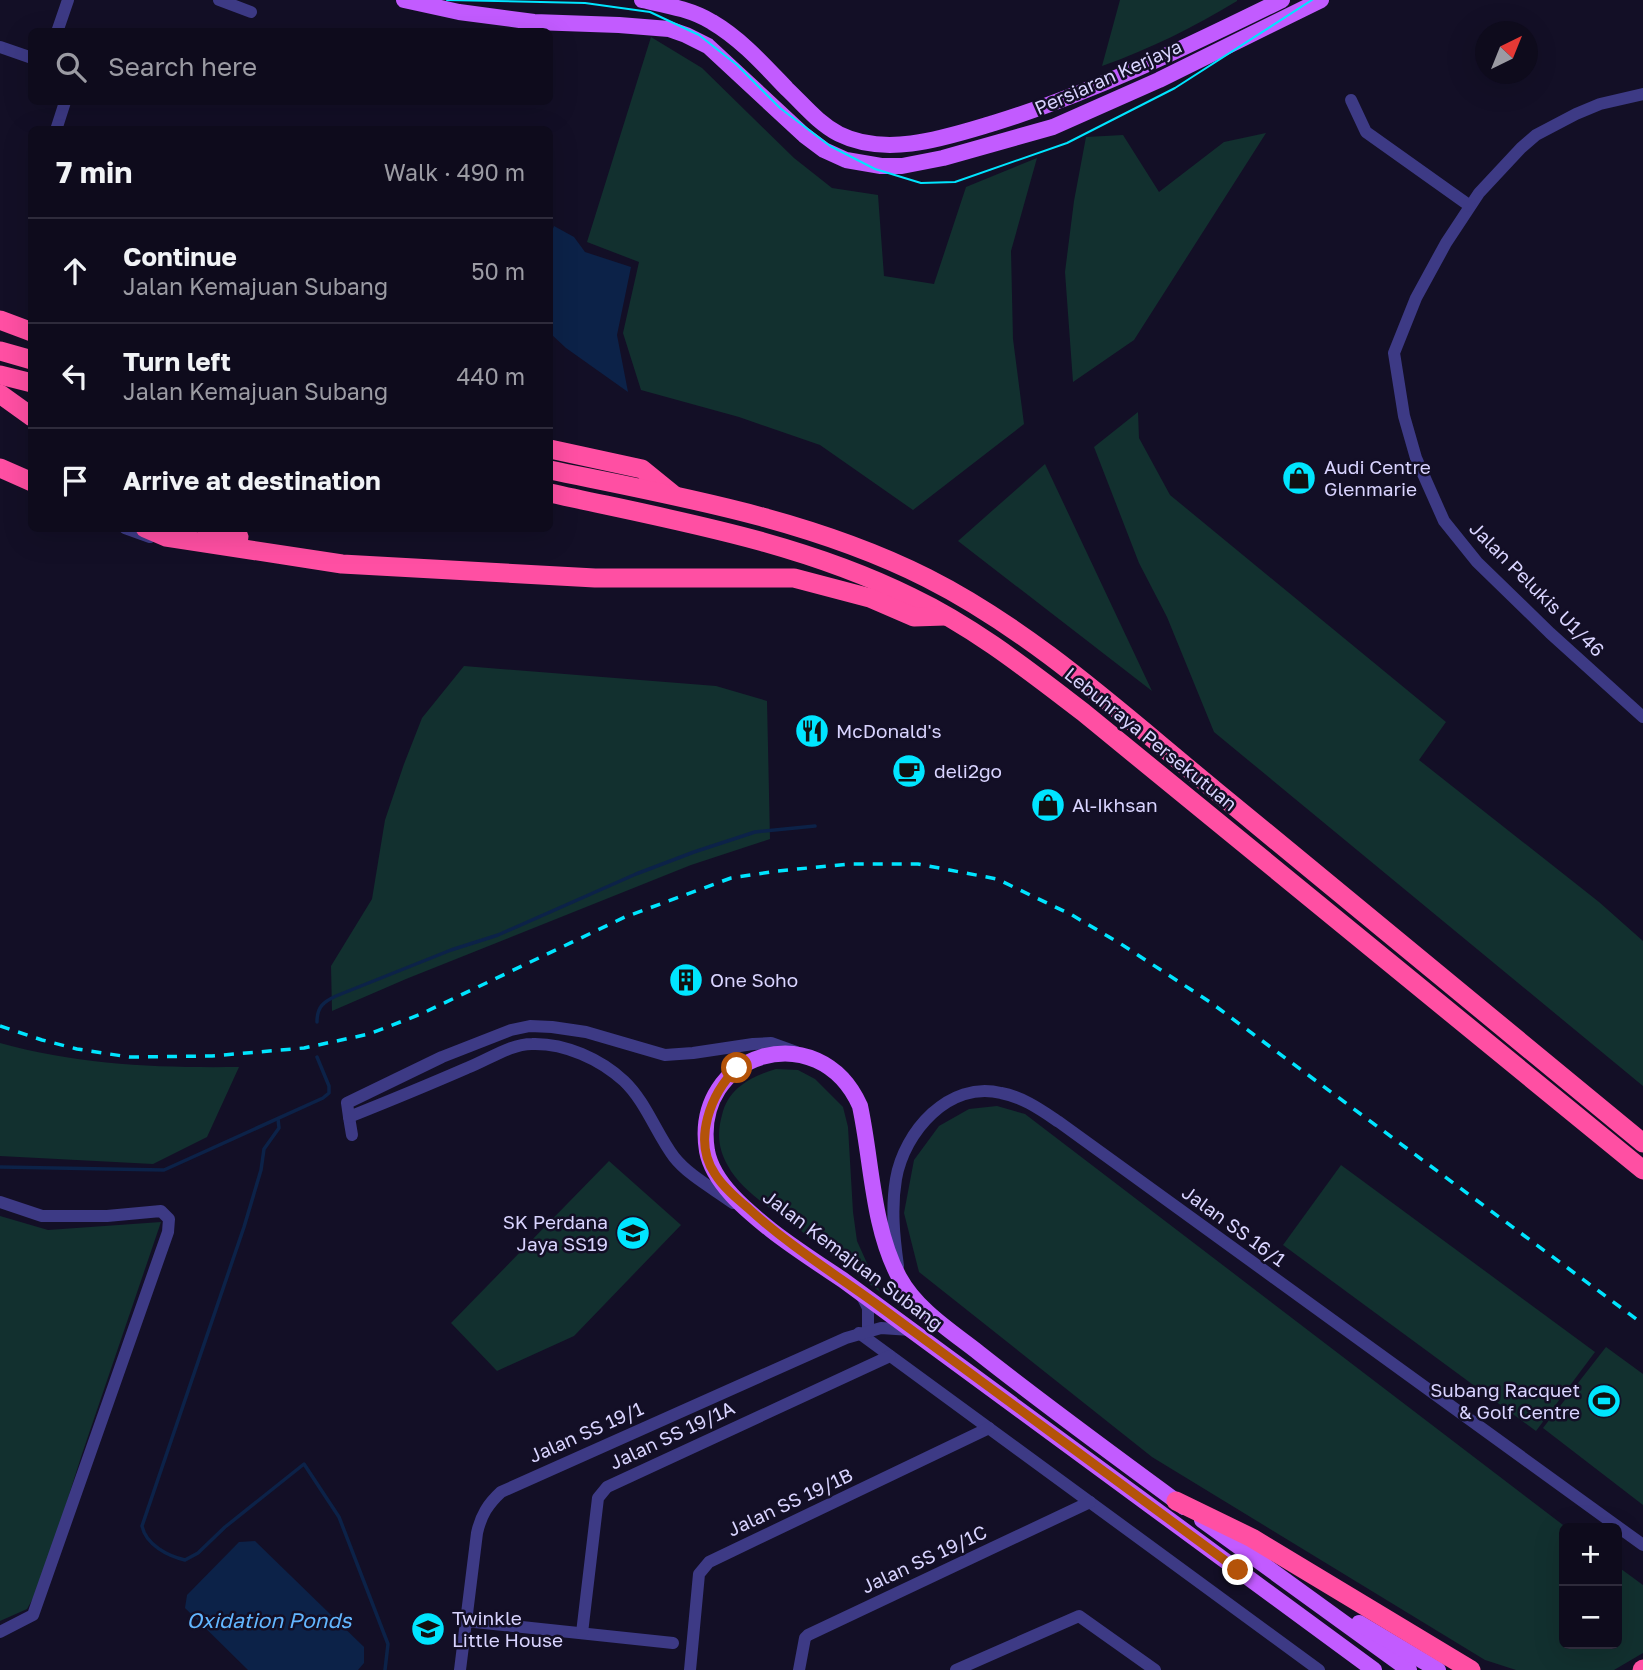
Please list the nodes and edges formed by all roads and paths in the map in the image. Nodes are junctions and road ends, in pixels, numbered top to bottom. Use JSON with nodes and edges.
{"nodes":[{"id":1,"x":68,"y":0,"type":"edge"},
{"id":2,"x":219,"y":0,"type":"edge"},
{"id":3,"x":404,"y":0,"type":"edge"},
{"id":4,"x":642,"y":0,"type":"edge"},
{"id":5,"x":1282,"y":0,"type":"edge"},
{"id":6,"x":1321,"y":0,"type":"edge"},
{"id":7,"x":251,"y":12,"type":"dead end"},
{"id":8,"x":58,"y":28,"type":"edge"},
{"id":9,"x":0,"y":47,"type":"edge"},
{"id":10,"x":28,"y":57,"type":"edge"},
{"id":11,"x":1643,"y":94,"type":"edge"},
{"id":12,"x":1351,"y":100,"type":"dead end"},
{"id":13,"x":64,"y":105,"type":"edge"},
{"id":14,"x":57,"y":126,"type":"edge"},
{"id":15,"x":1469,"y":206,"type":"junction"},
{"id":16,"x":0,"y":320,"type":"edge"},
{"id":17,"x":28,"y":330,"type":"edge"},
{"id":18,"x":0,"y":351,"type":"edge"},
{"id":19,"x":28,"y":359,"type":"edge"},
{"id":20,"x":0,"y":375,"type":"edge"},
{"id":21,"x":28,"y":382,"type":"edge"},
{"id":22,"x":0,"y":394,"type":"edge"},
{"id":23,"x":28,"y":414,"type":"edge"},
{"id":24,"x":553,"y":450,"type":"edge"},
{"id":25,"x":0,"y":468,"type":"edge"},
{"id":26,"x":553,"y":471,"type":"edge"},
{"id":27,"x":0,"y":475,"type":"edge"},
{"id":28,"x":28,"y":480,"type":"edge"},
{"id":29,"x":28,"y":488,"type":"edge"},
{"id":30,"x":553,"y":495,"type":"edge"},
{"id":31,"x":676,"y":496,"type":"junction"},
{"id":32,"x":136,"y":532,"type":"edge"},
{"id":33,"x":154,"y":532,"type":"edge"},
{"id":34,"x":205,"y":536,"type":"edge"},
{"id":35,"x":946,"y":616,"type":"junction"},
{"id":36,"x":1640,"y":709,"type":"edge"},
{"id":37,"x":803,"y":1055,"type":"junction"},
{"id":38,"x":442,"y":1057,"type":"junction"},
{"id":39,"x":449,"y":1075,"type":"junction"},
{"id":40,"x":349,"y":1117,"type":"junction"},
{"id":41,"x":1592,"y":1128,"type":"junction"},
{"id":42,"x":352,"y":1135,"type":"dead end"},
{"id":43,"x":1643,"y":1143,"type":"edge"},
{"id":44,"x":1643,"y":1170,"type":"edge"},
{"id":45,"x":1643,"y":1186,"type":"edge"},
{"id":46,"x":0,"y":1202,"type":"edge"},
{"id":47,"x":771,"y":1230,"type":"junction"},
{"id":48,"x":899,"y":1277,"type":"junction"},
{"id":49,"x":861,"y":1293,"type":"junction"},
{"id":50,"x":911,"y":1330,"type":"junction"},
{"id":51,"x":864,"y":1332,"type":"junction"},
{"id":52,"x":890,"y":1356,"type":"junction"},
{"id":53,"x":989,"y":1428,"type":"junction"},
{"id":54,"x":1176,"y":1501,"type":"junction"},
{"id":55,"x":1090,"y":1502,"type":"junction"},
{"id":56,"x":1643,"y":1545,"type":"edge"},
{"id":57,"x":1265,"y":1567,"type":"junction"},
{"id":58,"x":466,"y":1621,"type":"junction"},
{"id":59,"x":0,"y":1632,"type":"edge"},
{"id":60,"x":582,"y":1633,"type":"junction"},
{"id":61,"x":673,"y":1643,"type":"dead end"},
{"id":62,"x":460,"y":1670,"type":"edge"},
{"id":63,"x":693,"y":1670,"type":"edge"},
{"id":64,"x":799,"y":1670,"type":"edge"},
{"id":65,"x":956,"y":1670,"type":"edge"},
{"id":66,"x":1155,"y":1670,"type":"edge"},
{"id":67,"x":1319,"y":1670,"type":"edge"},
{"id":68,"x":1374,"y":1670,"type":"edge"},
{"id":69,"x":1409,"y":1670,"type":"edge"},
{"id":70,"x":1438,"y":1670,"type":"edge"},
{"id":71,"x":1471,"y":1670,"type":"edge"}],
"edges":[{"from":1,"to":8,"type":"street"},
{"from":2,"to":7,"type":"street"},
{"from":3,"to":6,"type":"main road","name":"Persiaran Kerjaya"},
{"from":4,"to":5,"type":"main road","name":"Persiaran Kerjaya"},
{"from":9,"to":10,"type":"street"},
{"from":11,"to":15,"type":"street","name":"Jalan Pelukis U1/46"},
{"from":12,"to":15,"type":"street"},
{"from":13,"to":14,"type":"street"},
{"from":15,"to":36,"type":"street","name":"Jalan Pelukis U1/46"},
{"from":16,"to":17,"type":"highway"},
{"from":18,"to":19,"type":"highway"},
{"from":20,"to":21,"type":"highway"},
{"from":22,"to":23,"type":"highway"},
{"from":24,"to":31,"type":"highway"},
{"from":25,"to":28,"type":"highway"},
{"from":26,"to":31,"type":"highway","name":"Lebuhraya Persekutuan"},
{"from":27,"to":29,"type":"street"},
{"from":30,"to":35,"type":"highway","name":"Lebuhraya Persekutuan"},
{"from":31,"to":43,"type":"highway","name":"Lebuhraya Persekutuan"},
{"from":32,"to":34,"type":"street"},
{"from":33,"to":34,"type":"highway"},
{"from":34,"to":35,"type":"highway"},
{"from":35,"to":41,"type":"highway","name":"Lebuhraya Persekutuan"},
{"from":37,"to":38,"type":"street"},
{"from":37,"to":47,"type":"main road","name":"Jalan Kemajuan Subang"},
{"from":37,"to":48,"type":"main road","name":"Jalan Kemajuan Subang"},
{"from":38,"to":39,"type":"street"},
{"from":38,"to":40,"type":"street"},
{"from":39,"to":40,"type":"street"},
{"from":39,"to":47,"type":"street"},
{"from":40,"to":42,"type":"street"},
{"from":41,"to":44,"type":"highway","name":"Lebuhraya Persekutuan"},
{"from":41,"to":45,"type":"highway"},
{"from":46,"to":59,"type":"street"},
{"from":47,"to":49,"type":"main road","name":"Jalan Kemajuan Subang"},
{"from":48,"to":54,"type":"main road","name":"Jalan Kemajuan Subang"},
{"from":48,"to":56,"type":"street","name":"Jalan SS 16/1"},
{"from":49,"to":50,"type":"main road","name":"Jalan Kemajuan Subang"},
{"from":49,"to":51,"type":"street"},
{"from":50,"to":51,"type":"street","name":"Jalan SS 19/1"},
{"from":50,"to":68,"type":"main road","name":"Jalan Kemajuan Subang"},
{"from":51,"to":52,"type":"street"},
{"from":51,"to":58,"type":"street","name":"Jalan SS 19/1"},
{"from":52,"to":53,"type":"street"},
{"from":52,"to":60,"type":"street","name":"Jalan SS 19/1A"},
{"from":53,"to":55,"type":"street"},
{"from":53,"to":63,"type":"street","name":"Jalan SS 19/1B"},
{"from":54,"to":57,"type":"main road","name":"Jalan Kemajuan Subang"},
{"from":54,"to":71,"type":"highway"},
{"from":55,"to":64,"type":"street","name":"Jalan SS 19/1C"},
{"from":55,"to":67,"type":"street"},
{"from":57,"to":69,"type":"main road","name":"Jalan Kemajuan Subang"},
{"from":57,"to":70,"type":"main road"},
{"from":58,"to":60,"type":"street"},
{"from":58,"to":62,"type":"street","name":"Jalan SS 19/1"},
{"from":60,"to":61,"type":"street"},
{"from":65,"to":66,"type":"street"}]}
